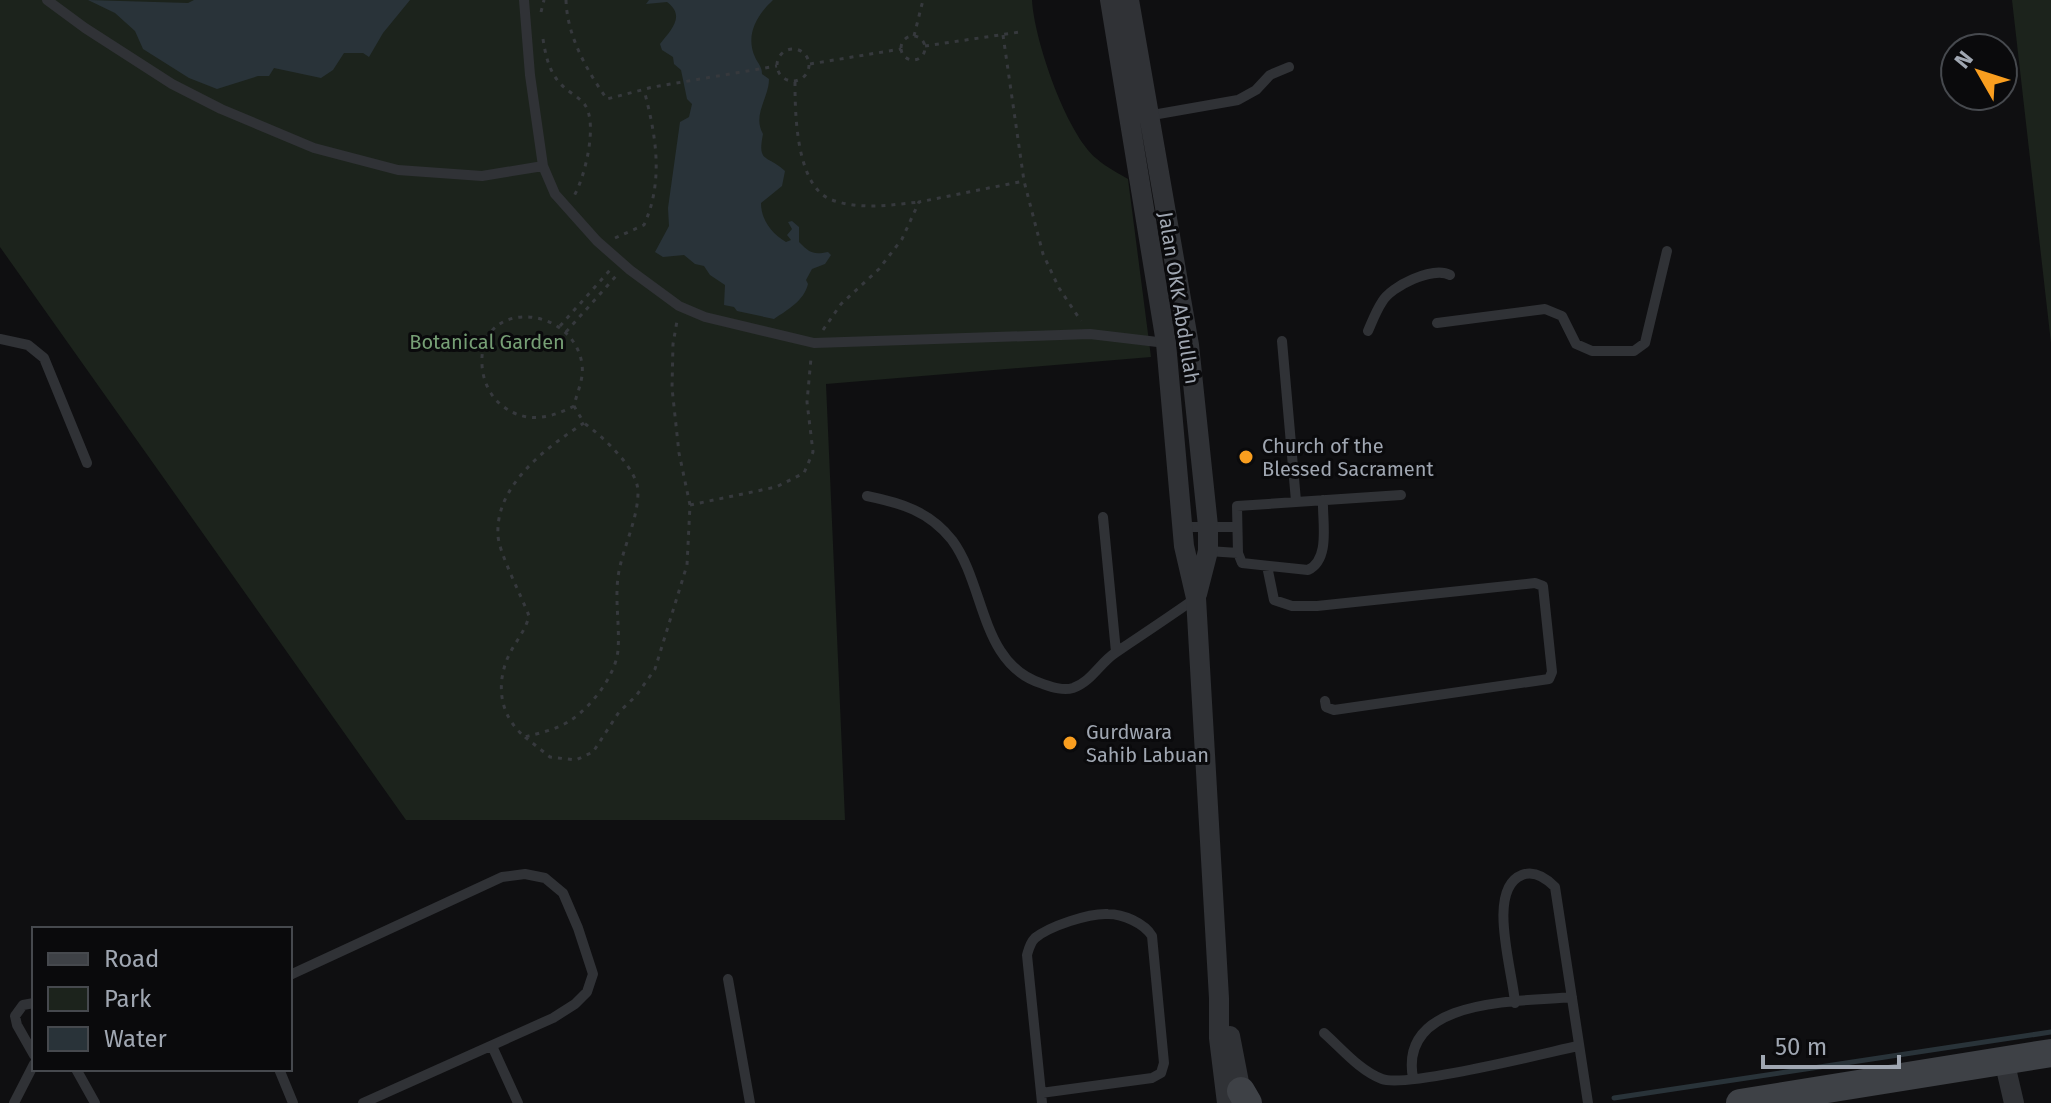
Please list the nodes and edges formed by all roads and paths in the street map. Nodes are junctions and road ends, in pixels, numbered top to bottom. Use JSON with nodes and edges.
{"nodes":[{"id":1,"x":47,"y":0,"type":"edge"},
{"id":2,"x":524,"y":0,"type":"edge"},
{"id":3,"x":544,"y":0,"type":"edge"},
{"id":4,"x":566,"y":0,"type":"edge"},
{"id":5,"x":923,"y":0,"type":"edge"},
{"id":6,"x":1110,"y":0,"type":"edge"},
{"id":7,"x":1129,"y":0,"type":"edge"},
{"id":8,"x":539,"y":19,"type":"dead end"},
{"id":9,"x":1020,"y":32,"type":"dead end"},
{"id":10,"x":542,"y":35,"type":"dead end"},
{"id":11,"x":1003,"y":35,"type":"junction"},
{"id":12,"x":914,"y":36,"type":"junction"},
{"id":13,"x":925,"y":46,"type":"junction"},
{"id":14,"x":901,"y":49,"type":"junction"},
{"id":15,"x":810,"y":64,"type":"junction"},
{"id":16,"x":777,"y":66,"type":"junction"},
{"id":17,"x":1289,"y":67,"type":"dead end"},
{"id":18,"x":795,"y":82,"type":"junction"},
{"id":19,"x":644,"y":90,"type":"junction"},
{"id":20,"x":1139,"y":117,"type":"junction"},
{"id":21,"x":543,"y":166,"type":"junction"},
{"id":22,"x":919,"y":202,"type":"dead end"},
{"id":23,"x":566,"y":207,"type":"junction"},
{"id":24,"x":600,"y":243,"type":"junction"},
{"id":25,"x":1667,"y":251,"type":"dead end"},
{"id":26,"x":622,"y":263,"type":"junction"},
{"id":27,"x":1450,"y":275,"type":"dead end"},
{"id":28,"x":679,"y":306,"type":"junction"},
{"id":29,"x":1437,"y":323,"type":"dead end"},
{"id":30,"x":560,"y":327,"type":"junction"},
{"id":31,"x":1368,"y":331,"type":"dead end"},
{"id":32,"x":566,"y":333,"type":"junction"},
{"id":33,"x":1090,"y":334,"type":"junction"},
{"id":34,"x":0,"y":339,"type":"edge"},
{"id":35,"x":1282,"y":341,"type":"dead end"},
{"id":36,"x":1166,"y":343,"type":"junction"},
{"id":37,"x":574,"y":406,"type":"junction"},
{"id":38,"x":584,"y":423,"type":"junction"},
{"id":39,"x":87,"y":463,"type":"dead end"},
{"id":40,"x":1401,"y":495,"type":"dead end"},
{"id":41,"x":867,"y":496,"type":"dead end"},
{"id":42,"x":1323,"y":500,"type":"junction"},
{"id":43,"x":1296,"y":501,"type":"junction"},
{"id":44,"x":1103,"y":517,"type":"dead end"},
{"id":45,"x":1208,"y":526,"type":"junction"},
{"id":46,"x":1183,"y":527,"type":"junction"},
{"id":47,"x":1237,"y":527,"type":"junction"},
{"id":48,"x":1208,"y":551,"type":"junction"},
{"id":49,"x":1238,"y":553,"type":"junction"},
{"id":50,"x":1267,"y":566,"type":"junction"},
{"id":51,"x":1196,"y":598,"type":"junction"},
{"id":52,"x":1116,"y":652,"type":"junction"},
{"id":53,"x":1325,"y":701,"type":"dead end"},
{"id":54,"x":525,"y":737,"type":"junction"},
{"id":55,"x":292,"y":974,"type":"edge"},
{"id":56,"x":728,"y":979,"type":"dead end"},
{"id":57,"x":1572,"y":997,"type":"junction"},
{"id":58,"x":1515,"y":1003,"type":"junction"},
{"id":59,"x":32,"y":1004,"type":"edge"},
{"id":60,"x":1324,"y":1033,"type":"dead end"},
{"id":61,"x":492,"y":1046,"type":"junction"},
{"id":62,"x":1578,"y":1046,"type":"junction"},
{"id":63,"x":32,"y":1051,"type":"edge"},
{"id":64,"x":2051,"y":1053,"type":"edge"},
{"id":65,"x":2004,"y":1060,"type":"junction"},
{"id":66,"x":32,"y":1068,"type":"edge"},
{"id":67,"x":77,"y":1071,"type":"edge"},
{"id":68,"x":280,"y":1071,"type":"edge"},
{"id":69,"x":1413,"y":1078,"type":"junction"},
{"id":70,"x":1042,"y":1098,"type":"edge"},
{"id":71,"x":1235,"y":1099,"type":"edge"},
{"id":72,"x":1772,"y":1100,"type":"edge"},
{"id":73,"x":14,"y":1103,"type":"edge"},
{"id":74,"x":95,"y":1103,"type":"edge"},
{"id":75,"x":293,"y":1103,"type":"edge"},
{"id":76,"x":363,"y":1103,"type":"edge"},
{"id":77,"x":518,"y":1103,"type":"edge"},
{"id":78,"x":750,"y":1103,"type":"edge"},
{"id":79,"x":1588,"y":1103,"type":"edge"},
{"id":80,"x":1740,"y":1103,"type":"edge"},
{"id":81,"x":2014,"y":1103,"type":"edge"}],
"edges":[{"from":1,"to":21,"type":"lane"},
{"from":2,"to":21,"type":"lane"},
{"from":3,"to":8,"type":"path"},
{"from":4,"to":19,"type":"path"},
{"from":5,"to":12,"type":"path"},
{"from":6,"to":20,"type":"street","name":"Jalan OKK Abdullah"},
{"from":7,"to":20,"type":"street","name":"Jalan OKK Abdullah"},
{"from":9,"to":11,"type":"path"},
{"from":10,"to":23,"type":"path"},
{"from":11,"to":13,"type":"path"},
{"from":11,"to":33,"type":"path"},
{"from":12,"to":13,"type":"path"},
{"from":12,"to":14,"type":"path"},
{"from":13,"to":14,"type":"path"},
{"from":14,"to":15,"type":"path"},
{"from":15,"to":16,"type":"path"},
{"from":15,"to":18,"type":"path"},
{"from":16,"to":18,"type":"path"},
{"from":16,"to":19,"type":"path"},
{"from":17,"to":20,"type":"lane"},
{"from":18,"to":22,"type":"path"},
{"from":19,"to":24,"type":"path"},
{"from":20,"to":36,"type":"street","name":"Jalan OKK Abdullah"},
{"from":20,"to":45,"type":"street","name":"Jalan OKK Abdullah"},
{"from":21,"to":23,"type":"lane"},
{"from":23,"to":24,"type":"lane"},
{"from":24,"to":26,"type":"lane"},
{"from":25,"to":29,"type":"lane"},
{"from":26,"to":28,"type":"lane"},
{"from":26,"to":30,"type":"path"},
{"from":26,"to":32,"type":"path"},
{"from":27,"to":31,"type":"lane"},
{"from":28,"to":33,"type":"lane"},
{"from":28,"to":54,"type":"path"},
{"from":30,"to":32,"type":"path"},
{"from":30,"to":37,"type":"path"},
{"from":32,"to":37,"type":"path"},
{"from":33,"to":36,"type":"lane"},
{"from":34,"to":39,"type":"lane"},
{"from":35,"to":43,"type":"lane"},
{"from":36,"to":46,"type":"street","name":"Jalan OKK Abdullah"},
{"from":37,"to":38,"type":"path"},
{"from":38,"to":54,"type":"path"},
{"from":38,"to":54,"type":"path"},
{"from":40,"to":42,"type":"lane"},
{"from":41,"to":52,"type":"lane"},
{"from":42,"to":43,"type":"lane"},
{"from":42,"to":50,"type":"lane"},
{"from":43,"to":47,"type":"lane"},
{"from":44,"to":52,"type":"lane"},
{"from":45,"to":46,"type":"lane"},
{"from":45,"to":47,"type":"lane"},
{"from":45,"to":48,"type":"street","name":"Jalan OKK Abdullah"},
{"from":46,"to":51,"type":"street","name":"Jalan OKK Abdullah"},
{"from":47,"to":49,"type":"lane"},
{"from":48,"to":49,"type":"lane"},
{"from":48,"to":51,"type":"street","name":"Jalan OKK Abdullah"},
{"from":49,"to":50,"type":"lane"},
{"from":50,"to":53,"type":"lane"},
{"from":51,"to":52,"type":"lane"},
{"from":51,"to":71,"type":"street","name":"Jalan OKK Abdullah"},
{"from":55,"to":61,"type":"lane"},
{"from":56,"to":78,"type":"lane"},
{"from":57,"to":58,"type":"lane"},
{"from":57,"to":58,"type":"lane"},
{"from":57,"to":62,"type":"lane"},
{"from":58,"to":69,"type":"lane"},
{"from":59,"to":63,"type":"lane"},
{"from":60,"to":69,"type":"lane"},
{"from":61,"to":76,"type":"lane"},
{"from":61,"to":77,"type":"lane"},
{"from":62,"to":69,"type":"lane"},
{"from":62,"to":79,"type":"lane"},
{"from":64,"to":65,"type":"street"},
{"from":65,"to":72,"type":"street"},
{"from":65,"to":81,"type":"street"},
{"from":66,"to":73,"type":"lane"},
{"from":67,"to":74,"type":"lane"},
{"from":68,"to":75,"type":"lane"},
{"from":70,"to":70,"type":"lane"},
{"from":72,"to":80,"type":"street"}]}
